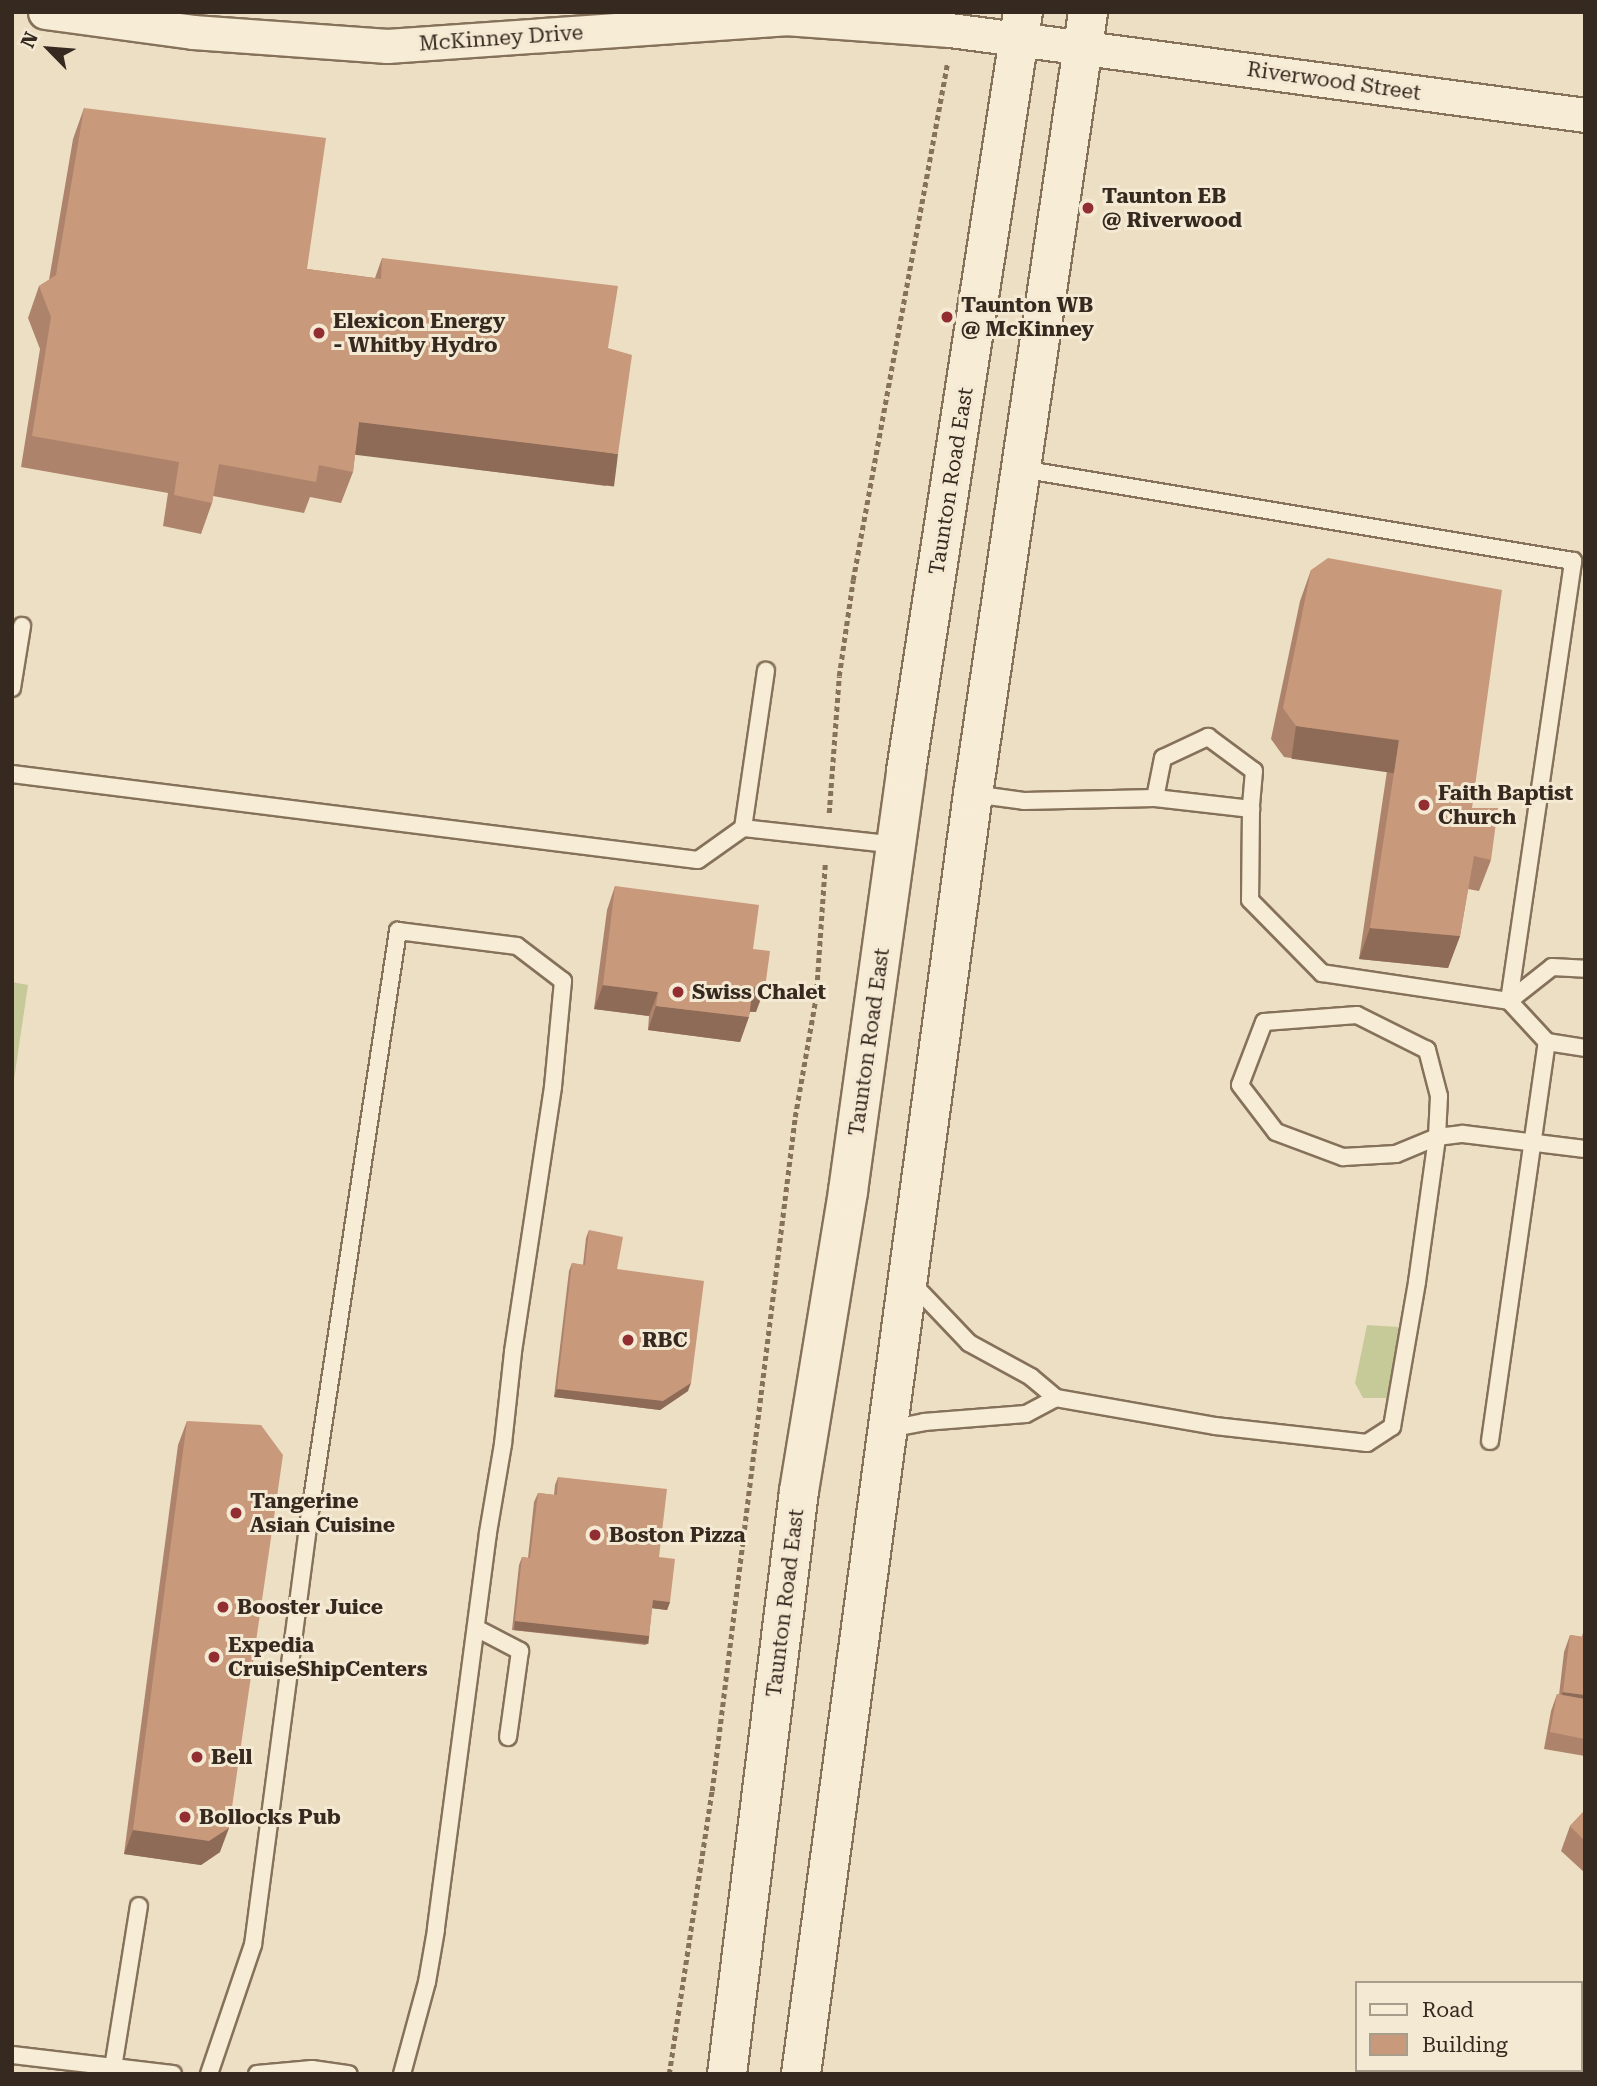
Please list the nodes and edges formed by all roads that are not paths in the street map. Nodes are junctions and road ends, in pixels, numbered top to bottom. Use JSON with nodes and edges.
{"nodes":[{"id":1,"x":45,"y":12,"type":"edge"},
{"id":2,"x":1088,"y":12,"type":"edge"},
{"id":3,"x":194,"y":22,"type":"edge"},
{"id":4,"x":1021,"y":26,"type":"edge"},
{"id":5,"x":1082,"y":50,"type":"junction"},
{"id":6,"x":1585,"y":115,"type":"edge"},
{"id":7,"x":1021,"y":469,"type":"junction"},
{"id":8,"x":1579,"y":562,"type":"edge"},
{"id":9,"x":22,"y":626,"type":"dead end"},
{"id":10,"x":766,"y":671,"type":"dead end"},
{"id":11,"x":12,"y":688,"type":"edge"},
{"id":12,"x":12,"y":774,"type":"edge"},
{"id":13,"x":973,"y":794,"type":"junction"},
{"id":14,"x":1155,"y":798,"type":"junction"},
{"id":15,"x":1251,"y":809,"type":"junction"},
{"id":16,"x":743,"y":828,"type":"junction"},
{"id":17,"x":896,"y":845,"type":"junction"},
{"id":18,"x":1585,"y":969,"type":"edge"},
{"id":19,"x":1509,"y":1001,"type":"junction"},
{"id":20,"x":1547,"y":1042,"type":"junction"},
{"id":21,"x":1585,"y":1048,"type":"edge"},
{"id":22,"x":1437,"y":1137,"type":"junction"},
{"id":23,"x":1531,"y":1142,"type":"junction"},
{"id":24,"x":1585,"y":1150,"type":"edge"},
{"id":25,"x":908,"y":1279,"type":"junction"},
{"id":26,"x":1056,"y":1398,"type":"junction"},
{"id":27,"x":887,"y":1430,"type":"junction"},
{"id":28,"x":1490,"y":1441,"type":"dead end"},
{"id":29,"x":476,"y":1628,"type":"junction"},
{"id":30,"x":509,"y":1737,"type":"dead end"},
{"id":31,"x":139,"y":1906,"type":"dead end"},
{"id":32,"x":12,"y":2055,"type":"edge"},
{"id":33,"x":112,"y":2070,"type":"edge"},
{"id":34,"x":312,"y":2071,"type":"edge"},
{"id":35,"x":173,"y":2074,"type":"edge"},
{"id":36,"x":209,"y":2074,"type":"edge"},
{"id":37,"x":257,"y":2074,"type":"edge"},
{"id":38,"x":349,"y":2074,"type":"edge"},
{"id":39,"x":402,"y":2074,"type":"edge"},
{"id":40,"x":727,"y":2074,"type":"edge"},
{"id":41,"x":801,"y":2074,"type":"edge"}],
"edges":[{"from":1,"to":3,"type":"street","name":"McKinney Drive"},
{"from":2,"to":5,"type":"main road"},
{"from":3,"to":4,"type":"street","name":"McKinney Drive"},
{"from":4,"to":5,"type":"street","name":"McKinney Drive"},
{"from":4,"to":17,"type":"main road","name":"Taunton Road East"},
{"from":5,"to":6,"type":"street","name":"Riverwood Street"},
{"from":5,"to":7,"type":"main road"},
{"from":7,"to":8,"type":"lane"},
{"from":7,"to":13,"type":"main road"},
{"from":8,"to":19,"type":"lane"},
{"from":9,"to":11,"type":"lane"},
{"from":10,"to":16,"type":"lane"},
{"from":12,"to":16,"type":"lane"},
{"from":13,"to":14,"type":"lane"},
{"from":13,"to":25,"type":"main road"},
{"from":14,"to":15,"type":"lane"},
{"from":14,"to":15,"type":"lane"},
{"from":15,"to":19,"type":"lane"},
{"from":16,"to":17,"type":"lane"},
{"from":17,"to":40,"type":"main road","name":"Taunton Road East"},
{"from":18,"to":19,"type":"lane"},
{"from":19,"to":20,"type":"lane"},
{"from":20,"to":21,"type":"lane"},
{"from":20,"to":23,"type":"lane"},
{"from":22,"to":22,"type":"lane"},
{"from":22,"to":23,"type":"lane"},
{"from":22,"to":26,"type":"lane"},
{"from":23,"to":24,"type":"lane"},
{"from":23,"to":28,"type":"lane"},
{"from":25,"to":26,"type":"lane"},
{"from":25,"to":27,"type":"main road"},
{"from":26,"to":27,"type":"lane"},
{"from":27,"to":41,"type":"main road"},
{"from":29,"to":30,"type":"lane"},
{"from":29,"to":36,"type":"lane"},
{"from":29,"to":39,"type":"lane"},
{"from":31,"to":33,"type":"lane"},
{"from":32,"to":33,"type":"lane"},
{"from":33,"to":35,"type":"lane"},
{"from":34,"to":37,"type":"lane"},
{"from":34,"to":38,"type":"lane"}]}
